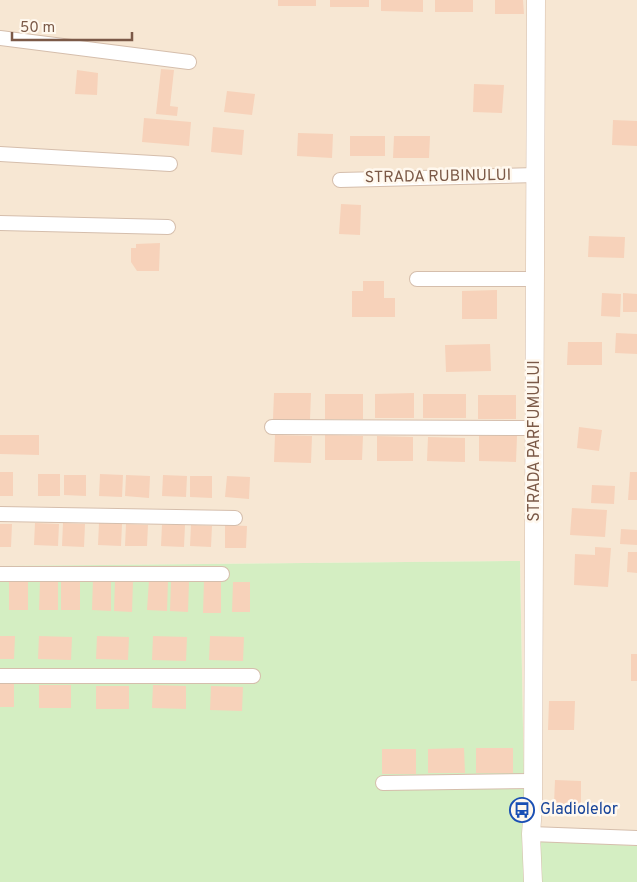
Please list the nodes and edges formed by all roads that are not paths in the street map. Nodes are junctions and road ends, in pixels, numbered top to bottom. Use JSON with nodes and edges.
{"nodes":[{"id":1,"x":536,"y":0,"type":"edge"},
{"id":2,"x":0,"y":38,"type":"edge"},
{"id":3,"x":189,"y":62,"type":"dead end"},
{"id":4,"x":0,"y":154,"type":"edge"},
{"id":5,"x":170,"y":164,"type":"dead end"},
{"id":6,"x":536,"y":175,"type":"junction"},
{"id":7,"x":340,"y":180,"type":"dead end"},
{"id":8,"x":0,"y":223,"type":"edge"},
{"id":9,"x":168,"y":227,"type":"dead end"},
{"id":10,"x":417,"y":279,"type":"dead end"},
{"id":11,"x":536,"y":279,"type":"junction"},
{"id":12,"x":272,"y":427,"type":"dead end"},
{"id":13,"x":535,"y":428,"type":"junction"},
{"id":14,"x":0,"y":514,"type":"edge"},
{"id":15,"x":235,"y":518,"type":"dead end"},
{"id":16,"x":0,"y":574,"type":"edge"},
{"id":17,"x":222,"y":574,"type":"dead end"},
{"id":18,"x":0,"y":676,"type":"edge"},
{"id":19,"x":253,"y":676,"type":"dead end"},
{"id":20,"x":533,"y":781,"type":"junction"},
{"id":21,"x":383,"y":783,"type":"dead end"},
{"id":22,"x":531,"y":834,"type":"junction"},
{"id":23,"x":637,"y":838,"type":"edge"},
{"id":24,"x":533,"y":882,"type":"edge"}],
"edges":[{"from":1,"to":6,"type":"street","name":"STRADA PARFUMULUI"},
{"from":2,"to":3,"type":"street"},
{"from":4,"to":5,"type":"street"},
{"from":6,"to":7,"type":"street","name":"STRADA RUBINULUI"},
{"from":6,"to":11,"type":"street","name":"STRADA PARFUMULUI"},
{"from":8,"to":9,"type":"street"},
{"from":10,"to":11,"type":"street"},
{"from":11,"to":13,"type":"street","name":"STRADA PARFUMULUI"},
{"from":12,"to":13,"type":"street"},
{"from":13,"to":20,"type":"street","name":"STRADA PARFUMULUI"},
{"from":14,"to":15,"type":"street"},
{"from":16,"to":17,"type":"street"},
{"from":18,"to":19,"type":"street"},
{"from":20,"to":21,"type":"street"},
{"from":20,"to":22,"type":"street","name":"STRADA PARFUMULUI"},
{"from":22,"to":23,"type":"street"},
{"from":22,"to":24,"type":"street","name":"STRADA PARFUMULUI"}]}
